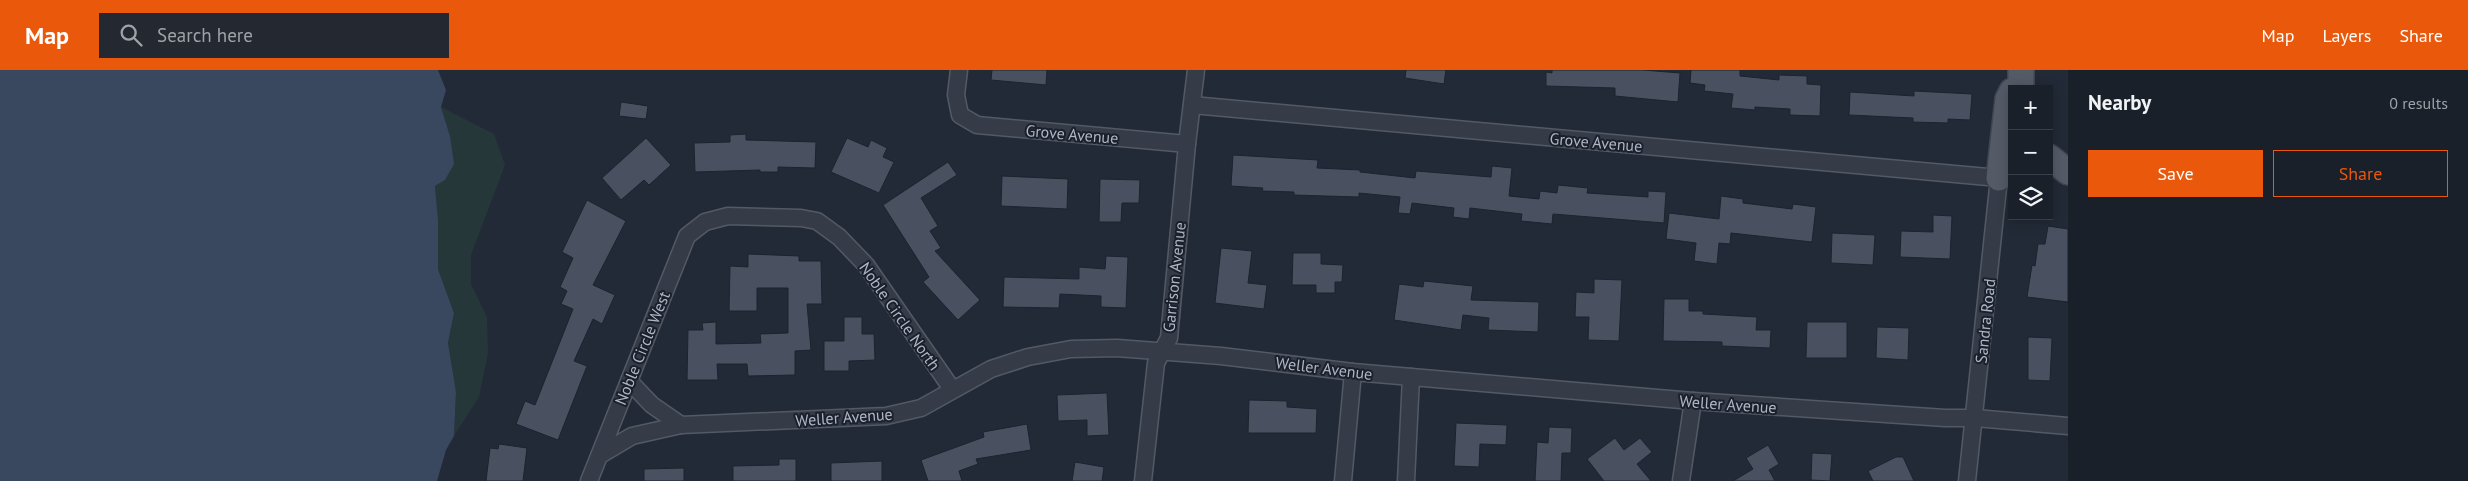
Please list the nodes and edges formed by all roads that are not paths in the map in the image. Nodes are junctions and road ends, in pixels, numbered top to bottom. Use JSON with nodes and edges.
{"nodes":[{"id":1,"x":960,"y":70,"type":"edge"},
{"id":2,"x":1196,"y":70,"type":"edge"},
{"id":3,"x":2017,"y":83,"type":"edge"},
{"id":4,"x":1192,"y":105,"type":"junction"},
{"id":5,"x":1187,"y":144,"type":"junction"},
{"id":6,"x":2053,"y":160,"type":"edge"},
{"id":7,"x":2006,"y":172,"type":"edge"},
{"id":8,"x":2068,"y":172,"type":"edge"},
{"id":9,"x":705,"y":222,"type":"joint"},
{"id":10,"x":1161,"y":352,"type":"junction"},
{"id":11,"x":1353,"y":372,"type":"junction"},
{"id":12,"x":1411,"y":377,"type":"junction"},
{"id":13,"x":629,"y":382,"type":"junction"},
{"id":14,"x":952,"y":389,"type":"junction"},
{"id":15,"x":1693,"y":402,"type":"junction"},
{"id":16,"x":1975,"y":418,"type":"junction"},
{"id":17,"x":681,"y":425,"type":"junction"},
{"id":18,"x":2068,"y":426,"type":"edge"},
{"id":19,"x":600,"y":455,"type":"junction"},
{"id":20,"x":589,"y":481,"type":"edge"},
{"id":21,"x":1143,"y":481,"type":"edge"},
{"id":22,"x":1343,"y":481,"type":"edge"},
{"id":23,"x":1406,"y":481,"type":"edge"},
{"id":24,"x":1681,"y":481,"type":"edge"},
{"id":25,"x":1967,"y":481,"type":"edge"}],
"edges":[{"from":1,"to":5,"type":"street","name":"Grove Avenue"},
{"from":2,"to":4,"type":"street","name":"Garrison Avenue"},
{"from":3,"to":7,"type":"main road"},
{"from":4,"to":5,"type":"street","name":"Garrison Avenue"},
{"from":4,"to":7,"type":"street","name":"Grove Avenue"},
{"from":5,"to":10,"type":"street","name":"Garrison Avenue"},
{"from":6,"to":8,"type":"main road"},
{"from":7,"to":16,"type":"street","name":"Sandra Road"},
{"from":9,"to":13,"type":"street","name":"Noble Circle West"},
{"from":9,"to":14,"type":"street","name":"Noble Circle North"},
{"from":10,"to":11,"type":"street","name":"Weller Avenue"},
{"from":10,"to":14,"type":"street","name":"Weller Avenue"},
{"from":10,"to":21,"type":"street","name":"Garrison Avenue"},
{"from":11,"to":12,"type":"street","name":"Weller Avenue"},
{"from":11,"to":22,"type":"street"},
{"from":12,"to":15,"type":"street","name":"Weller Avenue"},
{"from":12,"to":23,"type":"street"},
{"from":13,"to":17,"type":"street"},
{"from":13,"to":19,"type":"street","name":"Noble Circle West"},
{"from":14,"to":17,"type":"street","name":"Weller Avenue"},
{"from":15,"to":16,"type":"street","name":"Weller Avenue"},
{"from":15,"to":24,"type":"street"},
{"from":16,"to":18,"type":"street","name":"Weller Avenue"},
{"from":16,"to":25,"type":"street","name":"Sandra Road"},
{"from":17,"to":19,"type":"street","name":"Weller Avenue"},
{"from":19,"to":20,"type":"street","name":"Noble Circle West"}]}
